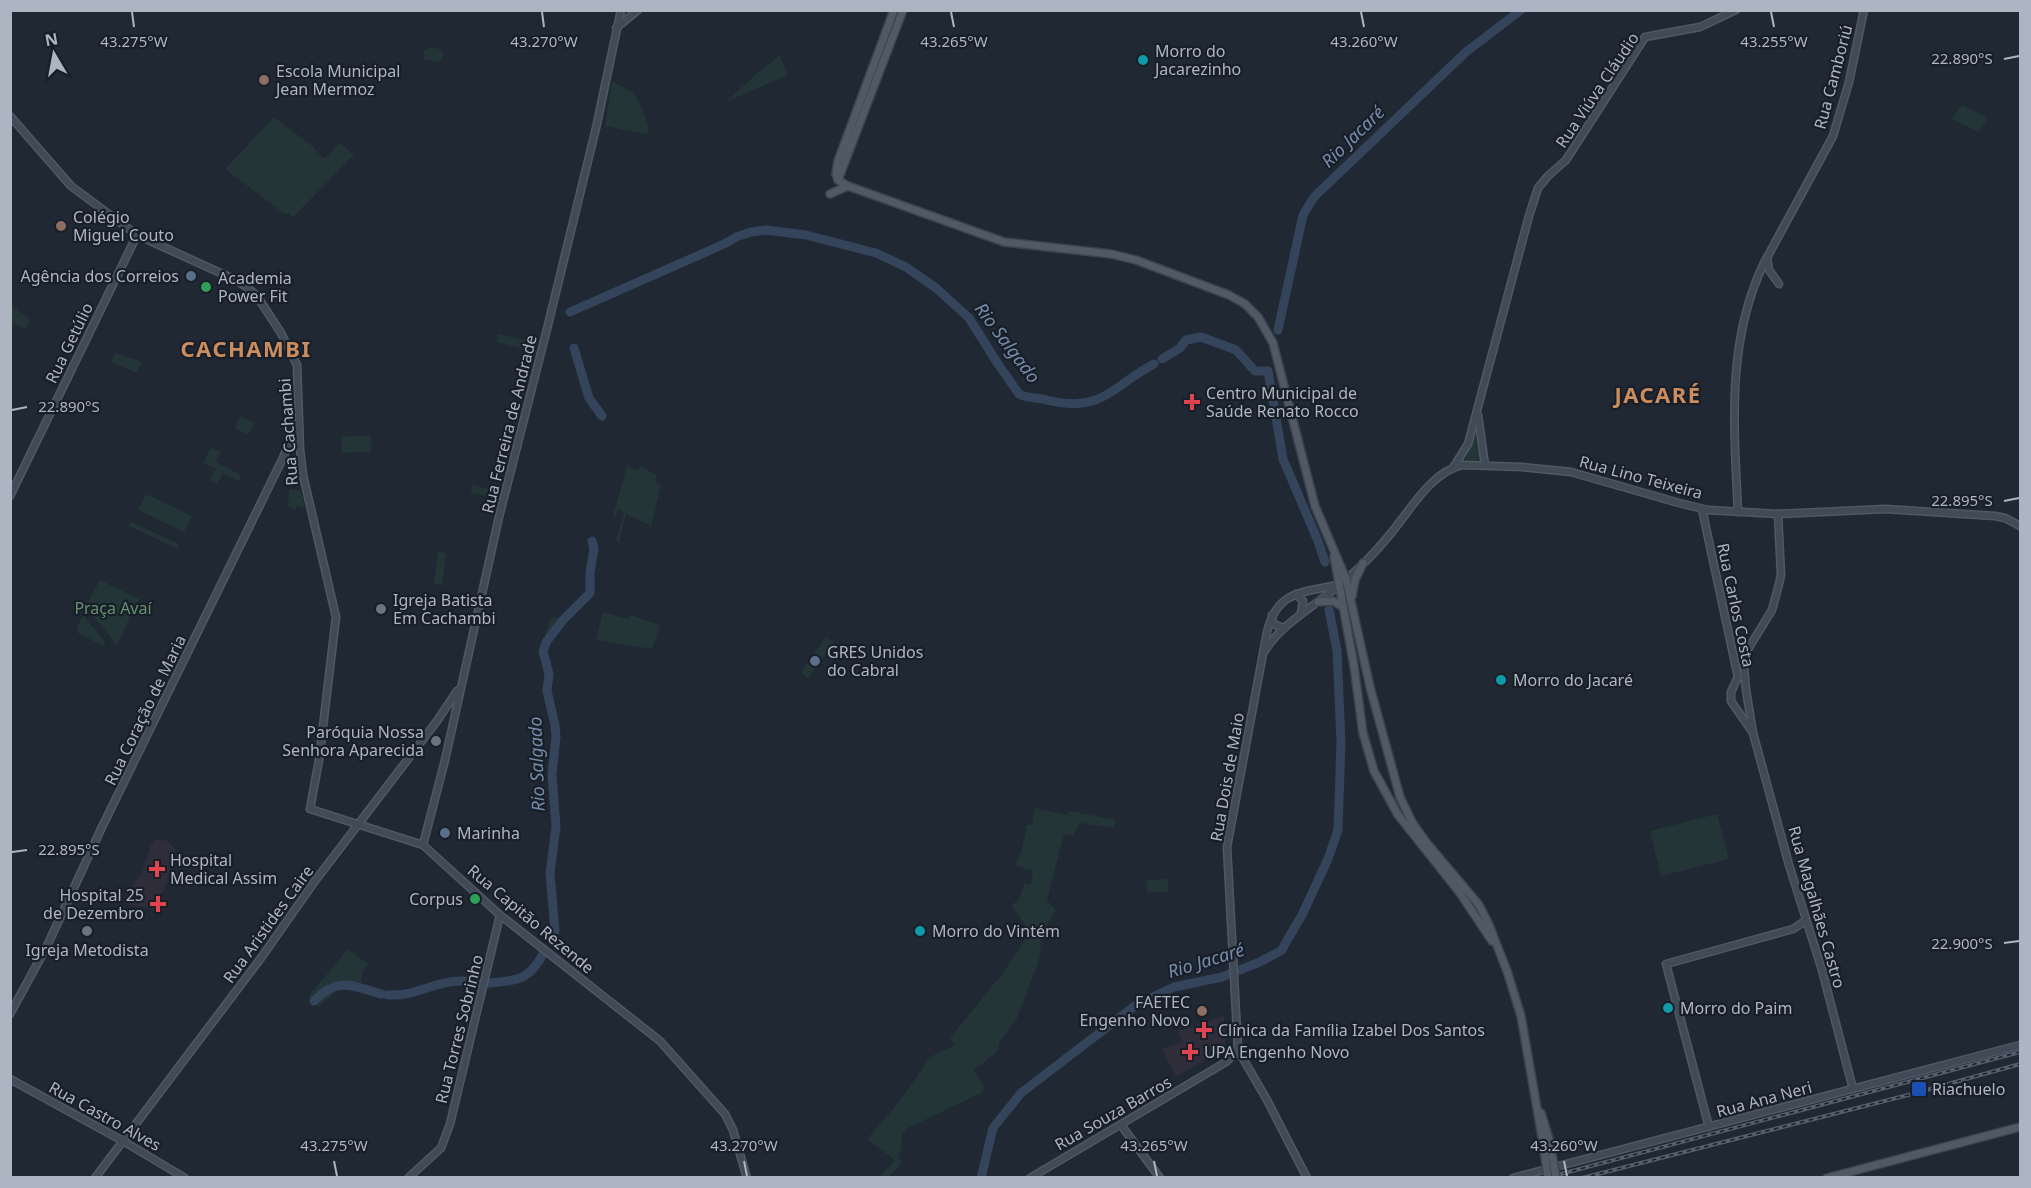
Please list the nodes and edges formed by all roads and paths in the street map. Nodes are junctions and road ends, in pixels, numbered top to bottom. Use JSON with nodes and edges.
{"nodes":[{"id":1,"x":622,"y":10,"type":"edge"},
{"id":2,"x":894,"y":10,"type":"edge"},
{"id":3,"x":903,"y":10,"type":"edge"},
{"id":4,"x":1736,"y":10,"type":"edge"},
{"id":5,"x":1864,"y":10,"type":"edge"},
{"id":6,"x":632,"y":13,"type":"edge"},
{"id":7,"x":616,"y":28,"type":"junction"},
{"id":8,"x":10,"y":116,"type":"edge"},
{"id":9,"x":838,"y":180,"type":"junction"},
{"id":10,"x":848,"y":186,"type":"junction"},
{"id":11,"x":830,"y":194,"type":"dead end"},
{"id":12,"x":136,"y":235,"type":"junction"},
{"id":13,"x":1767,"y":256,"type":"junction"},
{"id":14,"x":1779,"y":284,"type":"dead end"},
{"id":15,"x":1478,"y":411,"type":"junction"},
{"id":16,"x":300,"y":417,"type":"junction"},
{"id":17,"x":1485,"y":465,"type":"junction"},
{"id":18,"x":1453,"y":468,"type":"junction"},
{"id":19,"x":10,"y":496,"type":"edge"},
{"id":20,"x":1702,"y":509,"type":"junction"},
{"id":21,"x":1738,"y":512,"type":"junction"},
{"id":22,"x":1778,"y":514,"type":"junction"},
{"id":23,"x":2020,"y":526,"type":"edge"},
{"id":24,"x":1333,"y":551,"type":"junction"},
{"id":25,"x":1363,"y":563,"type":"junction"},
{"id":26,"x":1346,"y":579,"type":"junction"},
{"id":27,"x":1339,"y":585,"type":"junction"},
{"id":28,"x":1296,"y":594,"type":"junction"},
{"id":29,"x":1318,"y":602,"type":"junction"},
{"id":30,"x":1347,"y":606,"type":"junction"},
{"id":31,"x":1272,"y":615,"type":"junction"},
{"id":32,"x":1300,"y":615,"type":"junction"},
{"id":33,"x":1284,"y":628,"type":"junction"},
{"id":34,"x":1264,"y":652,"type":"junction"},
{"id":35,"x":1733,"y":652,"type":"junction"},
{"id":36,"x":1745,"y":654,"type":"junction"},
{"id":37,"x":460,"y":686,"type":"junction"},
{"id":38,"x":1746,"y":690,"type":"junction"},
{"id":39,"x":1731,"y":692,"type":"junction"},
{"id":40,"x":1732,"y":705,"type":"joint"},
{"id":41,"x":1747,"y":719,"type":"junction"},
{"id":42,"x":437,"y":722,"type":"junction"},
{"id":43,"x":453,"y":725,"type":"junction"},
{"id":44,"x":310,"y":809,"type":"joint"},
{"id":45,"x":359,"y":824,"type":"junction"},
{"id":46,"x":423,"y":844,"type":"junction"},
{"id":47,"x":500,"y":915,"type":"junction"},
{"id":48,"x":1805,"y":921,"type":"junction"},
{"id":49,"x":1498,"y":950,"type":"junction"},
{"id":50,"x":10,"y":1014,"type":"edge"},
{"id":51,"x":2020,"y":1046,"type":"edge"},
{"id":52,"x":1238,"y":1050,"type":"junction"},
{"id":53,"x":10,"y":1079,"type":"edge"},
{"id":54,"x":1852,"y":1089,"type":"junction"},
{"id":55,"x":1121,"y":1125,"type":"junction"},
{"id":56,"x":1708,"y":1127,"type":"junction"},
{"id":57,"x":2020,"y":1127,"type":"edge"},
{"id":58,"x":123,"y":1140,"type":"junction"},
{"id":59,"x":1546,"y":1143,"type":"junction"},
{"id":60,"x":95,"y":1178,"type":"edge"},
{"id":61,"x":185,"y":1178,"type":"edge"},
{"id":62,"x":408,"y":1178,"type":"edge"},
{"id":63,"x":747,"y":1178,"type":"edge"},
{"id":64,"x":1030,"y":1178,"type":"edge"},
{"id":65,"x":1160,"y":1178,"type":"edge"},
{"id":66,"x":1306,"y":1178,"type":"edge"},
{"id":67,"x":1513,"y":1178,"type":"edge"},
{"id":68,"x":1548,"y":1178,"type":"edge"},
{"id":69,"x":1556,"y":1178,"type":"edge"},
{"id":70,"x":1827,"y":1178,"type":"edge"}],
"edges":[{"from":1,"to":6,"type":"street"},
{"from":1,"to":7,"type":"street","name":"Rua Ferreira de Andrade"},
{"from":2,"to":9,"type":"main road"},
{"from":3,"to":9,"type":"main road"},
{"from":4,"to":15,"type":"street","name":"Rua Viúva Cláudio"},
{"from":5,"to":13,"type":"street","name":"Rua Camboriú"},
{"from":6,"to":7,"type":"street"},
{"from":7,"to":37,"type":"street","name":"Rua Ferreira de Andrade"},
{"from":8,"to":12,"type":"street","name":"Rua Cachambi"},
{"from":9,"to":10,"type":"main road"},
{"from":10,"to":11,"type":"main road"},
{"from":10,"to":24,"type":"main road"},
{"from":12,"to":16,"type":"street","name":"Rua Cachambi"},
{"from":12,"to":19,"type":"street","name":"Rua Getúlio"},
{"from":13,"to":14,"type":"street"},
{"from":13,"to":21,"type":"street","name":"Rua Camboriú"},
{"from":15,"to":17,"type":"street"},
{"from":15,"to":18,"type":"street","name":"Rua Viúva Cláudio"},
{"from":16,"to":44,"type":"street","name":"Rua Cachambi"},
{"from":16,"to":50,"type":"street","name":"Rua Coração de Maria"},
{"from":17,"to":18,"type":"street","name":"Rua Lino Teixeira"},
{"from":17,"to":20,"type":"street","name":"Rua Lino Teixeira"},
{"from":18,"to":25,"type":"street"},
{"from":20,"to":21,"type":"street","name":"Rua Lino Teixeira"},
{"from":20,"to":35,"type":"street","name":"Rua Carlos Costa"},
{"from":21,"to":22,"type":"street","name":"Rua Lino Teixeira"},
{"from":22,"to":23,"type":"street","name":"Rua Lino Teixeira"},
{"from":22,"to":36,"type":"street"},
{"from":24,"to":26,"type":"main road"},
{"from":24,"to":27,"type":"main road"},
{"from":25,"to":26,"type":"street"},
{"from":25,"to":30,"type":"main road"},
{"from":26,"to":27,"type":"street"},
{"from":26,"to":30,"type":"main road"},
{"from":27,"to":28,"type":"street"},
{"from":27,"to":29,"type":"street"},
{"from":27,"to":30,"type":"main road"},
{"from":28,"to":31,"type":"street"},
{"from":28,"to":32,"type":"street"},
{"from":29,"to":30,"type":"main road"},
{"from":29,"to":32,"type":"street"},
{"from":30,"to":49,"type":"main road"},
{"from":30,"to":49,"type":"main road"},
{"from":31,"to":33,"type":"street"},
{"from":31,"to":34,"type":"street","name":"Rua Dois de Maio"},
{"from":32,"to":33,"type":"street"},
{"from":33,"to":34,"type":"street"},
{"from":34,"to":52,"type":"street","name":"Rua Dois de Maio"},
{"from":35,"to":36,"type":"street"},
{"from":35,"to":39,"type":"street","name":"Rua Carlos Costa"},
{"from":36,"to":38,"type":"street","name":"Rua Magalhães Castro"},
{"from":37,"to":42,"type":"street","name":"Rua Aristides Caire"},
{"from":37,"to":43,"type":"street","name":"Rua Ferreira de Andrade"},
{"from":38,"to":39,"type":"street"},
{"from":38,"to":41,"type":"street","name":"Rua Magalhães Castro"},
{"from":39,"to":40,"type":"street","name":"Rua Carlos Costa"},
{"from":40,"to":41,"type":"street","name":"Rua Magalhães Castro"},
{"from":41,"to":48,"type":"street","name":"Rua Magalhães Castro"},
{"from":42,"to":43,"type":"street"},
{"from":42,"to":45,"type":"street","name":"Rua Aristides Caire"},
{"from":43,"to":46,"type":"street","name":"Rua Ferreira de Andrade"},
{"from":44,"to":45,"type":"street","name":"Rua Capitão Rezende"},
{"from":45,"to":46,"type":"street","name":"Rua Capitão Rezende"},
{"from":45,"to":58,"type":"street","name":"Rua Aristides Caire"},
{"from":46,"to":47,"type":"street","name":"Rua Capitão Rezende"},
{"from":47,"to":62,"type":"street","name":"Rua Torres Sobrinho"},
{"from":47,"to":63,"type":"street","name":"Rua Capitão Rezende"},
{"from":48,"to":54,"type":"street","name":"Rua Magalhães Castro"},
{"from":48,"to":56,"type":"street"},
{"from":49,"to":59,"type":"main road"},
{"from":51,"to":54,"type":"street","name":"Rua Ana Neri"},
{"from":52,"to":55,"type":"street","name":"Rua Souza Barros"},
{"from":52,"to":66,"type":"street","name":"Rua Dois de Maio"},
{"from":53,"to":58,"type":"street","name":"Rua Castro Alves"},
{"from":54,"to":56,"type":"street","name":"Rua Ana Neri"},
{"from":55,"to":64,"type":"street","name":"Rua Souza Barros"},
{"from":55,"to":65,"type":"street"},
{"from":56,"to":67,"type":"street","name":"Rua Ana Neri"},
{"from":57,"to":70,"type":"main road"},
{"from":58,"to":60,"type":"street","name":"Rua Aristides Caire"},
{"from":58,"to":61,"type":"street","name":"Rua Castro Alves"},
{"from":59,"to":68,"type":"main road","bridge":true},
{"from":59,"to":69,"type":"main road","bridge":true}]}
